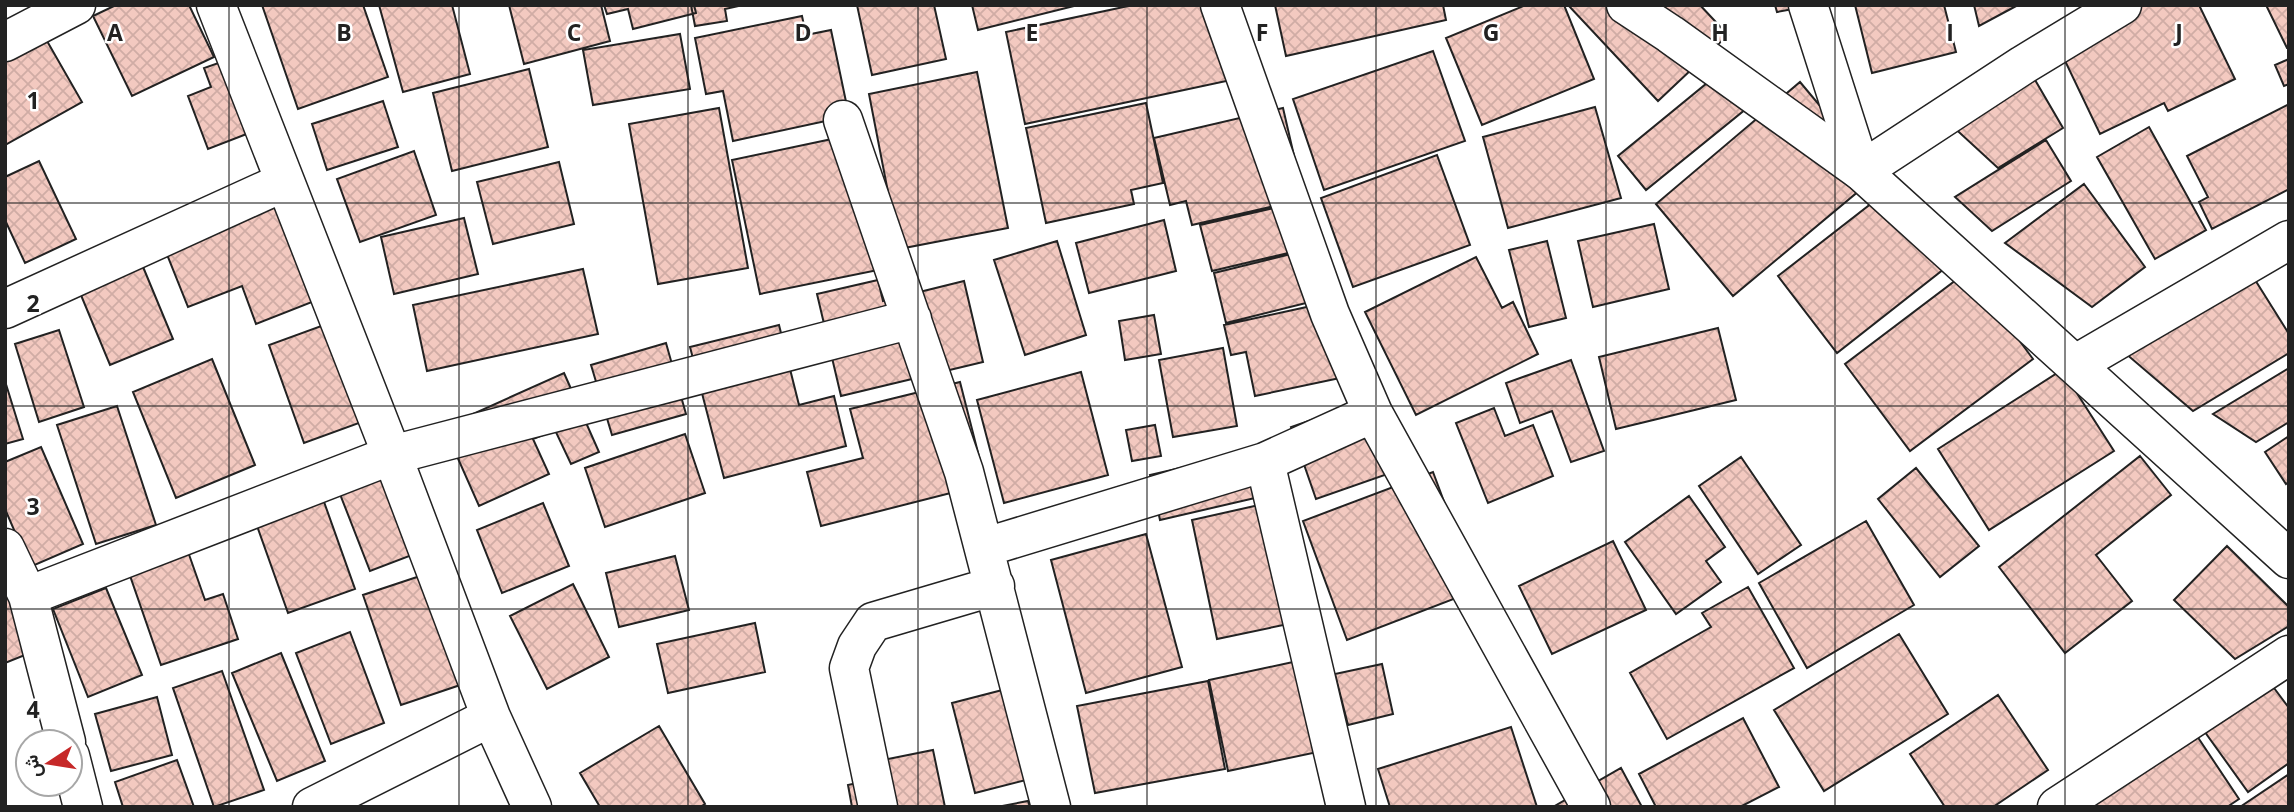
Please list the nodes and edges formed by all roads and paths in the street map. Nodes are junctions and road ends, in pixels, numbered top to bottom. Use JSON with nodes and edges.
{"nodes":[{"id":1,"x":76,"y":5,"type":"edge"},
{"id":2,"x":216,"y":5,"type":"edge"},
{"id":3,"x":1220,"y":5,"type":"edge"},
{"id":4,"x":1626,"y":5,"type":"edge"},
{"id":5,"x":1808,"y":5,"type":"edge"},
{"id":6,"x":2122,"y":5,"type":"edge"},
{"id":7,"x":5,"y":42,"type":"edge"},
{"id":8,"x":843,"y":120,"type":"dead end"},
{"id":9,"x":1861,"y":171,"type":"junction"},
{"id":10,"x":284,"y":182,"type":"junction"},
{"id":11,"x":2289,"y":240,"type":"edge"},
{"id":12,"x":5,"y":309,"type":"edge"},
{"id":13,"x":912,"y":319,"type":"junction"},
{"id":14,"x":2076,"y":365,"type":"junction"},
{"id":15,"x":1373,"y":413,"type":"junction"},
{"id":16,"x":392,"y":455,"type":"junction"},
{"id":17,"x":1265,"y":462,"type":"junction"},
{"id":18,"x":986,"y":547,"type":"junction"},
{"id":19,"x":5,"y":548,"type":"edge"},
{"id":20,"x":2289,"y":559,"type":"edge"},
{"id":21,"x":995,"y":586,"type":"junction"},
{"id":22,"x":28,"y":596,"type":"junction"},
{"id":23,"x":2289,"y":655,"type":"edge"},
{"id":24,"x":491,"y":717,"type":"junction"},
{"id":25,"x":62,"y":728,"type":"edge"},
{"id":26,"x":312,"y":807,"type":"edge"},
{"id":27,"x":532,"y":807,"type":"edge"},
{"id":28,"x":878,"y":807,"type":"edge"},
{"id":29,"x":1051,"y":807,"type":"edge"},
{"id":30,"x":1346,"y":807,"type":"edge"},
{"id":31,"x":1591,"y":807,"type":"edge"},
{"id":32,"x":2057,"y":807,"type":"edge"}],
"edges":[{"from":1,"to":7,"type":"street"},
{"from":2,"to":10,"type":"street"},
{"from":3,"to":15,"type":"street"},
{"from":4,"to":9,"type":"street"},
{"from":5,"to":9,"type":"street"},
{"from":6,"to":9,"type":"street"},
{"from":8,"to":13,"type":"street"},
{"from":9,"to":14,"type":"street"},
{"from":10,"to":12,"type":"street"},
{"from":10,"to":16,"type":"street"},
{"from":11,"to":14,"type":"street"},
{"from":13,"to":16,"type":"street"},
{"from":13,"to":18,"type":"street"},
{"from":14,"to":20,"type":"street"},
{"from":15,"to":17,"type":"street"},
{"from":15,"to":31,"type":"street"},
{"from":16,"to":22,"type":"street"},
{"from":16,"to":24,"type":"street"},
{"from":17,"to":18,"type":"street"},
{"from":17,"to":30,"type":"street"},
{"from":18,"to":21,"type":"street"},
{"from":19,"to":22,"type":"street"},
{"from":21,"to":28,"type":"street"},
{"from":21,"to":29,"type":"street"},
{"from":22,"to":25,"type":"street"},
{"from":23,"to":32,"type":"street"},
{"from":24,"to":26,"type":"street"},
{"from":24,"to":27,"type":"street"}]}
